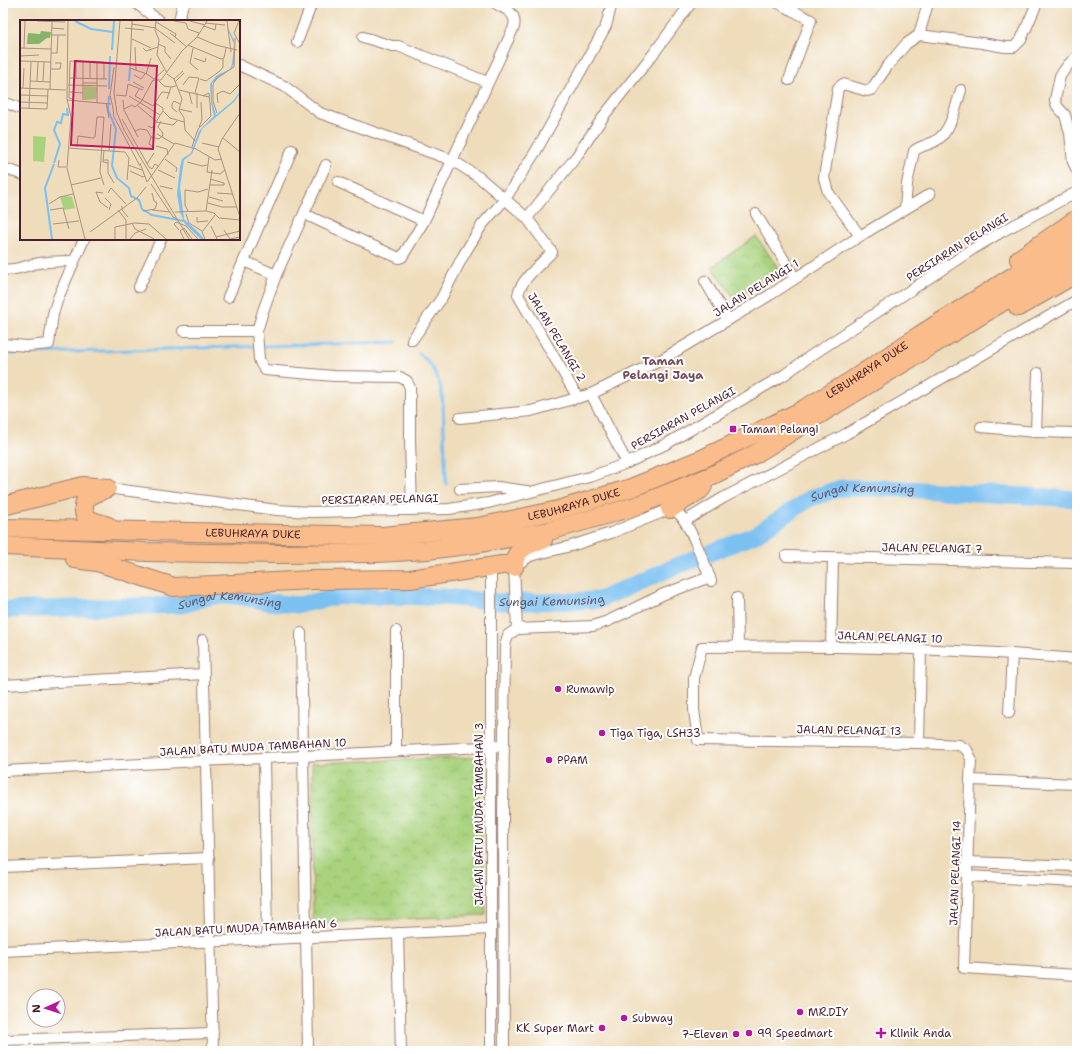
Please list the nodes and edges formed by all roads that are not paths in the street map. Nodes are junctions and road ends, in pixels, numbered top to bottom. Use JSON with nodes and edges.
{"nodes":[{"id":1,"x":136,"y":3,"type":"edge"},
{"id":2,"x":185,"y":3,"type":"edge"},
{"id":3,"x":312,"y":3,"type":"edge"},
{"id":4,"x":495,"y":3,"type":"edge"},
{"id":5,"x":612,"y":3,"type":"edge"},
{"id":6,"x":691,"y":3,"type":"edge"},
{"id":7,"x":778,"y":3,"type":"edge"},
{"id":8,"x":928,"y":3,"type":"edge"},
{"id":9,"x":1037,"y":3,"type":"edge"},
{"id":10,"x":158,"y":20,"type":"edge"},
{"id":11,"x":179,"y":20,"type":"edge"},
{"id":12,"x":919,"y":35,"type":"junction"},
{"id":13,"x":363,"y":37,"type":"dead end"},
{"id":14,"x":297,"y":42,"type":"dead end"},
{"id":15,"x":1077,"y":56,"type":"edge"},
{"id":16,"x":240,"y":65,"type":"edge"},
{"id":17,"x":789,"y":80,"type":"dead end"},
{"id":18,"x":488,"y":82,"type":"junction"},
{"id":19,"x":961,"y":90,"type":"dead end"},
{"id":20,"x":3,"y":104,"type":"edge"},
{"id":21,"x":20,"y":109,"type":"edge"},
{"id":22,"x":292,"y":150,"type":"dead end"},
{"id":23,"x":452,"y":160,"type":"junction"},
{"id":24,"x":326,"y":165,"type":"dead end"},
{"id":25,"x":3,"y":168,"type":"edge"},
{"id":26,"x":1077,"y":170,"type":"edge"},
{"id":27,"x":20,"y":174,"type":"edge"},
{"id":28,"x":338,"y":182,"type":"dead end"},
{"id":29,"x":1077,"y":192,"type":"edge"},
{"id":30,"x":930,"y":194,"type":"dead end"},
{"id":31,"x":505,"y":199,"type":"junction"},
{"id":32,"x":905,"y":209,"type":"junction"},
{"id":33,"x":756,"y":214,"type":"dead end"},
{"id":34,"x":311,"y":217,"type":"dead end"},
{"id":35,"x":527,"y":218,"type":"junction"},
{"id":36,"x":1077,"y":219,"type":"edge"},
{"id":37,"x":424,"y":221,"type":"junction"},
{"id":38,"x":860,"y":236,"type":"junction"},
{"id":39,"x":1077,"y":236,"type":"edge"},
{"id":40,"x":84,"y":240,"type":"edge"},
{"id":41,"x":161,"y":240,"type":"edge"},
{"id":42,"x":1077,"y":256,"type":"edge"},
{"id":43,"x":74,"y":261,"type":"junction"},
{"id":44,"x":244,"y":261,"type":"junction"},
{"id":45,"x":3,"y":269,"type":"edge"},
{"id":46,"x":1077,"y":273,"type":"edge"},
{"id":47,"x":276,"y":276,"type":"junction"},
{"id":48,"x":795,"y":278,"type":"junction"},
{"id":49,"x":705,"y":281,"type":"dead end"},
{"id":50,"x":139,"y":287,"type":"dead end"},
{"id":51,"x":228,"y":297,"type":"dead end"},
{"id":52,"x":1077,"y":300,"type":"edge"},
{"id":53,"x":728,"y":320,"type":"junction"},
{"id":54,"x":183,"y":331,"type":"dead end"},
{"id":55,"x":257,"y":333,"type":"junction"},
{"id":56,"x":412,"y":340,"type":"dead end"},
{"id":57,"x":3,"y":344,"type":"edge"},
{"id":58,"x":869,"y":369,"type":"junction"},
{"id":59,"x":1038,"y":373,"type":"dead end"},
{"id":60,"x":591,"y":394,"type":"junction"},
{"id":61,"x":578,"y":398,"type":"junction"},
{"id":62,"x":845,"y":400,"type":"junction"},
{"id":63,"x":460,"y":418,"type":"dead end"},
{"id":64,"x":981,"y":427,"type":"dead end"},
{"id":65,"x":1036,"y":432,"type":"junction"},
{"id":66,"x":1077,"y":433,"type":"edge"},
{"id":67,"x":627,"y":463,"type":"junction"},
{"id":68,"x":711,"y":476,"type":"junction"},
{"id":69,"x":107,"y":488,"type":"junction"},
{"id":70,"x":460,"y":488,"type":"dead end"},
{"id":71,"x":533,"y":491,"type":"junction"},
{"id":72,"x":3,"y":506,"type":"edge"},
{"id":73,"x":636,"y":506,"type":"junction"},
{"id":74,"x":670,"y":509,"type":"junction"},
{"id":75,"x":412,"y":510,"type":"junction"},
{"id":76,"x":685,"y":521,"type":"junction"},
{"id":77,"x":3,"y":528,"type":"edge"},
{"id":78,"x":120,"y":530,"type":"junction"},
{"id":79,"x":3,"y":546,"type":"edge"},
{"id":80,"x":3,"y":552,"type":"edge"},
{"id":81,"x":786,"y":556,"type":"dead end"},
{"id":82,"x":833,"y":558,"type":"junction"},
{"id":83,"x":1077,"y":563,"type":"edge"},
{"id":84,"x":514,"y":567,"type":"junction"},
{"id":85,"x":491,"y":576,"type":"dead end"},
{"id":86,"x":737,"y":598,"type":"dead end"},
{"id":87,"x":516,"y":624,"type":"junction"},
{"id":88,"x":396,"y":631,"type":"dead end"},
{"id":89,"x":301,"y":633,"type":"dead end"},
{"id":90,"x":203,"y":640,"type":"dead end"},
{"id":91,"x":738,"y":646,"type":"junction"},
{"id":92,"x":831,"y":648,"type":"junction"},
{"id":93,"x":921,"y":650,"type":"junction"},
{"id":94,"x":1012,"y":654,"type":"junction"},
{"id":95,"x":1077,"y":659,"type":"edge"},
{"id":96,"x":204,"y":674,"type":"junction"},
{"id":97,"x":3,"y":685,"type":"edge"},
{"id":98,"x":1009,"y":713,"type":"dead end"},
{"id":99,"x":698,"y":740,"type":"joint"},
{"id":100,"x":919,"y":743,"type":"junction"},
{"id":101,"x":504,"y":746,"type":"junction"},
{"id":102,"x":491,"y":747,"type":"junction"},
{"id":103,"x":396,"y":751,"type":"junction"},
{"id":104,"x":303,"y":756,"type":"junction"},
{"id":105,"x":264,"y":758,"type":"junction"},
{"id":106,"x":206,"y":761,"type":"junction"},
{"id":107,"x":3,"y":771,"type":"edge"},
{"id":108,"x":970,"y":780,"type":"junction"},
{"id":109,"x":1077,"y":784,"type":"edge"},
{"id":110,"x":209,"y":858,"type":"junction"},
{"id":111,"x":968,"y":862,"type":"junction"},
{"id":112,"x":1077,"y":866,"type":"edge"},
{"id":113,"x":3,"y":867,"type":"edge"},
{"id":114,"x":967,"y":876,"type":"junction"},
{"id":115,"x":1077,"y":882,"type":"edge"},
{"id":116,"x":491,"y":929,"type":"junction"},
{"id":117,"x":398,"y":933,"type":"junction"},
{"id":118,"x":306,"y":937,"type":"junction"},
{"id":119,"x":267,"y":939,"type":"junction"},
{"id":120,"x":211,"y":942,"type":"junction"},
{"id":121,"x":3,"y":951,"type":"edge"},
{"id":122,"x":1077,"y":975,"type":"edge"},
{"id":123,"x":213,"y":1033,"type":"junction"},
{"id":124,"x":3,"y":1040,"type":"edge"},
{"id":125,"x":213,"y":1051,"type":"edge"},
{"id":126,"x":308,"y":1051,"type":"edge"},
{"id":127,"x":401,"y":1051,"type":"edge"},
{"id":128,"x":491,"y":1051,"type":"edge"},
{"id":129,"x":504,"y":1051,"type":"edge"}],
"edges":[{"from":1,"to":10,"type":"street"},
{"from":2,"to":11,"type":"street"},
{"from":3,"to":14,"type":"street"},
{"from":4,"to":18,"type":"street"},
{"from":5,"to":31,"type":"street"},
{"from":6,"to":35,"type":"street"},
{"from":7,"to":17,"type":"street"},
{"from":8,"to":12,"type":"street"},
{"from":9,"to":12,"type":"street"},
{"from":12,"to":38,"type":"street"},
{"from":13,"to":18,"type":"street"},
{"from":15,"to":26,"type":"street"},
{"from":16,"to":23,"type":"street"},
{"from":18,"to":23,"type":"street"},
{"from":19,"to":32,"type":"street"},
{"from":20,"to":21,"type":"street"},
{"from":22,"to":44,"type":"street"},
{"from":23,"to":31,"type":"street"},
{"from":23,"to":37,"type":"street"},
{"from":24,"to":47,"type":"street"},
{"from":25,"to":27,"type":"street"},
{"from":28,"to":37,"type":"street"},
{"from":29,"to":67,"type":"street","name":"PERSIARAN PELANGI"},
{"from":30,"to":32,"type":"street","name":"JALAN PELANGI 1"},
{"from":31,"to":35,"type":"street"},
{"from":31,"to":56,"type":"street"},
{"from":32,"to":38,"type":"street","name":"JALAN PELANGI 1"},
{"from":33,"to":48,"type":"street"},
{"from":34,"to":37,"type":"street"},
{"from":35,"to":61,"type":"street","name":"JALAN PELANGI 2"},
{"from":36,"to":58,"type":"highway"},
{"from":38,"to":48,"type":"street","name":"JALAN PELANGI 1"},
{"from":39,"to":58,"type":"highway","name":"LEBUHRAYA DUKE"},
{"from":40,"to":43,"type":"street"},
{"from":41,"to":50,"type":"street"},
{"from":42,"to":62,"type":"highway","name":"LEBUHRAYA DUKE"},
{"from":43,"to":45,"type":"street"},
{"from":43,"to":57,"type":"street"},
{"from":44,"to":47,"type":"street"},
{"from":44,"to":51,"type":"street"},
{"from":46,"to":62,"type":"highway"},
{"from":47,"to":55,"type":"street"},
{"from":48,"to":53,"type":"street","name":"JALAN PELANGI 1"},
{"from":49,"to":53,"type":"street"},
{"from":52,"to":76,"type":"street"},
{"from":53,"to":60,"type":"street","name":"JALAN PELANGI 1"},
{"from":54,"to":55,"type":"street"},
{"from":55,"to":75,"type":"street"},
{"from":58,"to":78,"type":"highway","name":"LEBUHRAYA DUKE"},
{"from":59,"to":65,"type":"street"},
{"from":60,"to":61,"type":"street","name":"JALAN PELANGI 1"},
{"from":60,"to":67,"type":"street"},
{"from":61,"to":63,"type":"street","name":"JALAN PELANGI 1"},
{"from":62,"to":68,"type":"highway","name":"LEBUHRAYA DUKE"},
{"from":64,"to":65,"type":"street"},
{"from":65,"to":66,"type":"street"},
{"from":67,"to":71,"type":"street","name":"PERSIARAN PELANGI"},
{"from":68,"to":73,"type":"highway","name":"LEBUHRAYA DUKE"},
{"from":68,"to":74,"type":"highway"},
{"from":69,"to":72,"type":"highway"},
{"from":69,"to":75,"type":"street","name":"PERSIARAN PELANGI"},
{"from":69,"to":78,"type":"highway"},
{"from":70,"to":71,"type":"street"},
{"from":71,"to":75,"type":"street","name":"PERSIARAN PELANGI"},
{"from":73,"to":79,"type":"highway","name":"LEBUHRAYA DUKE"},
{"from":73,"to":84,"type":"highway"},
{"from":74,"to":76,"type":"street"},
{"from":74,"to":84,"type":"street"},
{"from":76,"to":87,"type":"street"},
{"from":77,"to":78,"type":"highway","name":"LEBUHRAYA DUKE"},
{"from":80,"to":84,"type":"highway"},
{"from":81,"to":82,"type":"street","name":"JALAN PELANGI 7"},
{"from":82,"to":83,"type":"street","name":"JALAN PELANGI 7"},
{"from":82,"to":92,"type":"street"},
{"from":84,"to":87,"type":"street"},
{"from":85,"to":102,"type":"street","name":"JALAN BATU MUDA TAMBAHAN 3"},
{"from":86,"to":91,"type":"street"},
{"from":87,"to":101,"type":"street"},
{"from":88,"to":103,"type":"street"},
{"from":89,"to":104,"type":"street"},
{"from":90,"to":96,"type":"street"},
{"from":91,"to":92,"type":"street","name":"JALAN PELANGI 10"},
{"from":91,"to":99,"type":"street","name":"JALAN PELANGI 10"},
{"from":92,"to":93,"type":"street","name":"JALAN PELANGI 10"},
{"from":93,"to":94,"type":"street","name":"JALAN PELANGI 10"},
{"from":93,"to":100,"type":"street"},
{"from":94,"to":95,"type":"street","name":"JALAN PELANGI 10"},
{"from":94,"to":98,"type":"street"},
{"from":96,"to":97,"type":"street"},
{"from":96,"to":106,"type":"street"},
{"from":99,"to":100,"type":"street","name":"JALAN PELANGI 13"},
{"from":100,"to":108,"type":"street","name":"JALAN PELANGI 13"},
{"from":101,"to":102,"type":"street","name":"JALAN BATU MUDA TAMBAHAN 10"},
{"from":101,"to":129,"type":"street"},
{"from":102,"to":103,"type":"street","name":"JALAN BATU MUDA TAMBAHAN 10"},
{"from":102,"to":116,"type":"street","name":"JALAN BATU MUDA TAMBAHAN 3"},
{"from":103,"to":104,"type":"street","name":"JALAN BATU MUDA TAMBAHAN 10"},
{"from":104,"to":105,"type":"street","name":"JALAN BATU MUDA TAMBAHAN 10"},
{"from":104,"to":118,"type":"street"},
{"from":105,"to":106,"type":"street","name":"JALAN BATU MUDA TAMBAHAN 10"},
{"from":105,"to":119,"type":"street"},
{"from":106,"to":107,"type":"street","name":"JALAN BATU MUDA TAMBAHAN 10"},
{"from":106,"to":110,"type":"street"},
{"from":108,"to":109,"type":"street"},
{"from":108,"to":111,"type":"street","name":"JALAN PELANGI 14"},
{"from":110,"to":113,"type":"street"},
{"from":110,"to":120,"type":"street"},
{"from":111,"to":112,"type":"street"},
{"from":111,"to":114,"type":"street","name":"JALAN PELANGI 14"},
{"from":114,"to":115,"type":"street"},
{"from":114,"to":122,"type":"street","name":"JALAN PELANGI 14"},
{"from":116,"to":117,"type":"street","name":"JALAN BATU MUDA TAMBAHAN 6"},
{"from":116,"to":128,"type":"street","name":"JALAN BATU MUDA TAMBAHAN 3"},
{"from":117,"to":118,"type":"street","name":"JALAN BATU MUDA TAMBAHAN 6"},
{"from":117,"to":127,"type":"street"},
{"from":118,"to":119,"type":"street","name":"JALAN BATU MUDA TAMBAHAN 6"},
{"from":118,"to":126,"type":"street"},
{"from":119,"to":120,"type":"street","name":"JALAN BATU MUDA TAMBAHAN 6"},
{"from":120,"to":121,"type":"street","name":"JALAN BATU MUDA TAMBAHAN 6"},
{"from":120,"to":123,"type":"street"},
{"from":123,"to":124,"type":"street"},
{"from":123,"to":125,"type":"street"}]}
